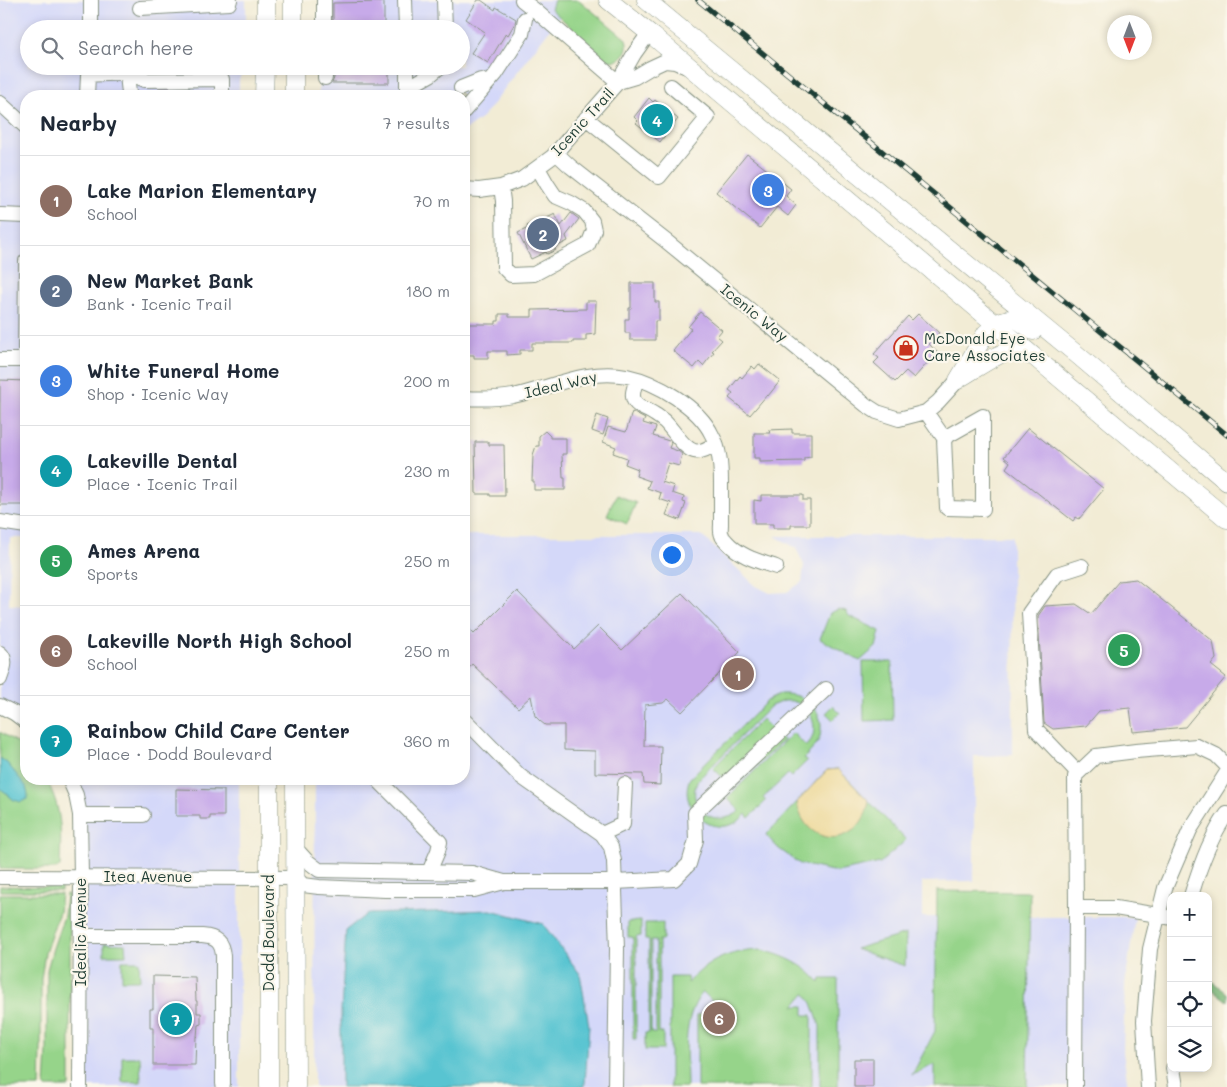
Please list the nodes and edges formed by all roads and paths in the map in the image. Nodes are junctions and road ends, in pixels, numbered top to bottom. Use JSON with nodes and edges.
{"nodes":[{"id":1,"x":91,"y":0,"type":"edge"},
{"id":2,"x":230,"y":0,"type":"edge"},
{"id":3,"x":266,"y":0,"type":"edge"},
{"id":4,"x":293,"y":0,"type":"edge"},
{"id":5,"x":324,"y":0,"type":"edge"},
{"id":6,"x":406,"y":0,"type":"edge"},
{"id":7,"x":444,"y":0,"type":"edge"},
{"id":8,"x":608,"y":0,"type":"edge"},
{"id":9,"x":646,"y":0,"type":"edge"},
{"id":10,"x":140,"y":8,"type":"dead end"},
{"id":11,"x":526,"y":9,"type":"edge"},
{"id":12,"x":91,"y":20,"type":"edge"},
{"id":13,"x":266,"y":20,"type":"edge"},
{"id":14,"x":293,"y":20,"type":"edge"},
{"id":15,"x":324,"y":20,"type":"edge"},
{"id":16,"x":406,"y":20,"type":"edge"},
{"id":17,"x":445,"y":20,"type":"edge"},
{"id":18,"x":650,"y":33,"type":"junction"},
{"id":19,"x":714,"y":57,"type":"junction"},
{"id":20,"x":692,"y":69,"type":"junction"},
{"id":21,"x":88,"y":75,"type":"edge"},
{"id":22,"x":127,"y":75,"type":"joint"},
{"id":23,"x":134,"y":75,"type":"edge"},
{"id":24,"x":134,"y":75,"type":"edge"},
{"id":25,"x":294,"y":75,"type":"edge"},
{"id":26,"x":407,"y":75,"type":"edge"},
{"id":27,"x":430,"y":75,"type":"edge"},
{"id":28,"x":618,"y":82,"type":"junction"},
{"id":29,"x":671,"y":86,"type":"dead end"},
{"id":30,"x":87,"y":90,"type":"edge"},
{"id":31,"x":129,"y":90,"type":"edge"},
{"id":32,"x":222,"y":90,"type":"edge"},
{"id":33,"x":294,"y":90,"type":"edge"},
{"id":34,"x":407,"y":90,"type":"edge"},
{"id":35,"x":410,"y":90,"type":"edge"},
{"id":36,"x":468,"y":90,"type":"edge"},
{"id":37,"x":470,"y":90,"type":"edge"},
{"id":38,"x":0,"y":103,"type":"edge"},
{"id":39,"x":586,"y":118,"type":"junction"},
{"id":40,"x":20,"y":121,"type":"edge"},
{"id":41,"x":556,"y":153,"type":"junction"},
{"id":42,"x":538,"y":168,"type":"junction"},
{"id":43,"x":501,"y":187,"type":"junction"},
{"id":44,"x":470,"y":189,"type":"edge"},
{"id":45,"x":0,"y":215,"type":"edge"},
{"id":46,"x":20,"y":216,"type":"edge"},
{"id":47,"x":997,"y":325,"type":"junction"},
{"id":48,"x":1074,"y":352,"type":"junction"},
{"id":49,"x":0,"y":360,"type":"edge"},
{"id":50,"x":20,"y":360,"type":"edge"},
{"id":51,"x":1038,"y":360,"type":"junction"},
{"id":52,"x":637,"y":379,"type":"junction"},
{"id":53,"x":958,"y":380,"type":"junction"},
{"id":54,"x":470,"y":398,"type":"edge"},
{"id":55,"x":926,"y":412,"type":"junction"},
{"id":56,"x":944,"y":438,"type":"junction"},
{"id":57,"x":716,"y":443,"type":"junction"},
{"id":58,"x":1227,"y":482,"type":"edge"},
{"id":59,"x":1227,"y":519,"type":"edge"},
{"id":60,"x":0,"y":522,"type":"edge"},
{"id":61,"x":20,"y":525,"type":"edge"},
{"id":62,"x":1082,"y":566,"type":"dead end"},
{"id":63,"x":776,"y":567,"type":"dead end"},
{"id":64,"x":0,"y":653,"type":"edge"},
{"id":65,"x":0,"y":679,"type":"edge"},
{"id":66,"x":826,"y":689,"type":"dead end"},
{"id":67,"x":0,"y":706,"type":"edge"},
{"id":68,"x":20,"y":718,"type":"edge"},
{"id":69,"x":470,"y":726,"type":"edge"},
{"id":70,"x":1227,"y":766,"type":"edge"},
{"id":71,"x":1227,"y":772,"type":"edge"},
{"id":72,"x":1078,"y":773,"type":"junction"},
{"id":73,"x":625,"y":784,"type":"dead end"},
{"id":74,"x":72,"y":785,"type":"edge"},
{"id":75,"x":269,"y":785,"type":"edge"},
{"id":76,"x":296,"y":785,"type":"edge"},
{"id":77,"x":383,"y":785,"type":"edge"},
{"id":78,"x":1227,"y":814,"type":"edge"},
{"id":79,"x":80,"y":815,"type":"junction"},
{"id":80,"x":143,"y":815,"type":"dead end"},
{"id":81,"x":602,"y":834,"type":"junction"},
{"id":82,"x":296,"y":849,"type":"junction"},
{"id":83,"x":429,"y":872,"type":"junction"},
{"id":84,"x":0,"y":877,"type":"edge"},
{"id":85,"x":81,"y":877,"type":"junction"},
{"id":86,"x":296,"y":878,"type":"junction"},
{"id":87,"x":268,"y":879,"type":"junction"},
{"id":88,"x":504,"y":882,"type":"junction"},
{"id":89,"x":615,"y":882,"type":"junction"},
{"id":90,"x":1192,"y":892,"type":"edge"},
{"id":91,"x":1076,"y":908,"type":"junction"},
{"id":92,"x":1164,"y":916,"type":"edge"},
{"id":93,"x":81,"y":936,"type":"junction"},
{"id":94,"x":1174,"y":1072,"type":"edge"},
{"id":95,"x":223,"y":1084,"type":"dead end"},
{"id":96,"x":80,"y":1087,"type":"edge"},
{"id":97,"x":269,"y":1087,"type":"edge"},
{"id":98,"x":296,"y":1087,"type":"edge"},
{"id":99,"x":615,"y":1087,"type":"edge"},
{"id":100,"x":1075,"y":1087,"type":"edge"},
{"id":101,"x":1148,"y":1087,"type":"edge"},
{"id":102,"x":1176,"y":1087,"type":"edge"}],
"edges":[{"from":1,"to":12,"type":"street"},
{"from":2,"to":10,"type":"street"},
{"from":3,"to":13,"type":"main road"},
{"from":4,"to":14,"type":"main road"},
{"from":5,"to":15,"type":"street"},
{"from":6,"to":16,"type":"street"},
{"from":7,"to":17,"type":"street"},
{"from":8,"to":18,"type":"main road"},
{"from":9,"to":19,"type":"main road"},
{"from":11,"to":28,"type":"street"},
{"from":11,"to":36,"type":"street"},
{"from":11,"to":37,"type":"street"},
{"from":18,"to":19,"type":"main road"},
{"from":18,"to":20,"type":"main road"},
{"from":18,"to":28,"type":"street","name":"Icenic Trail"},
{"from":19,"to":48,"type":"main road"},
{"from":20,"to":28,"type":"street","name":"Icenic Trail"},
{"from":20,"to":47,"type":"main road"},
{"from":21,"to":30,"type":"street"},
{"from":22,"to":24,"type":"street"},
{"from":22,"to":31,"type":"street"},
{"from":23,"to":32,"type":"street"},
{"from":25,"to":33,"type":"main road"},
{"from":26,"to":34,"type":"street"},
{"from":27,"to":35,"type":"street"},
{"from":28,"to":39,"type":"street","name":"Icenic Trail"},
{"from":29,"to":39,"type":"street"},
{"from":38,"to":40,"type":"street"},
{"from":39,"to":41,"type":"street","name":"Icenic Trail"},
{"from":41,"to":42,"type":"street","name":"Icenic Trail"},
{"from":41,"to":55,"type":"street","name":"Icenic Way"},
{"from":42,"to":43,"type":"street","name":"Icenic Trail"},
{"from":42,"to":43,"type":"street"},
{"from":43,"to":44,"type":"street","name":"Icenic Trail"},
{"from":45,"to":46,"type":"street"},
{"from":47,"to":48,"type":"main road"},
{"from":47,"to":51,"type":"main road"},
{"from":47,"to":53,"type":"main road"},
{"from":48,"to":58,"type":"main road"},
{"from":49,"to":50,"type":"street"},
{"from":51,"to":53,"type":"main road"},
{"from":51,"to":59,"type":"main road"},
{"from":52,"to":54,"type":"street","name":"Ideal Way"},
{"from":52,"to":57,"type":"street","name":"Ideal Way"},
{"from":52,"to":57,"type":"street"},
{"from":53,"to":55,"type":"street"},
{"from":55,"to":56,"type":"street"},
{"from":56,"to":56,"type":"street"},
{"from":57,"to":63,"type":"street","name":"Ideal Way"},
{"from":60,"to":61,"type":"street"},
{"from":62,"to":72,"type":"street"},
{"from":64,"to":65,"type":"street"},
{"from":66,"to":89,"type":"street"},
{"from":67,"to":68,"type":"street"},
{"from":69,"to":81,"type":"street"},
{"from":70,"to":72,"type":"street"},
{"from":71,"to":92,"type":"street"},
{"from":72,"to":91,"type":"street"},
{"from":73,"to":81,"type":"street"},
{"from":74,"to":79,"type":"street","name":"Idealic Avenue"},
{"from":75,"to":87,"type":"main road","name":"Dodd Boulevard"},
{"from":76,"to":82,"type":"main road","name":"Dodd Boulevard"},
{"from":77,"to":83,"type":"street"},
{"from":78,"to":90,"type":"street"},
{"from":79,"to":80,"type":"street"},
{"from":79,"to":85,"type":"street","name":"Idealic Avenue"},
{"from":81,"to":89,"type":"street"},
{"from":82,"to":83,"type":"street"},
{"from":82,"to":86,"type":"main road","name":"Dodd Boulevard"},
{"from":83,"to":88,"type":"street"},
{"from":84,"to":85,"type":"street","name":"Itea Avenue"},
{"from":85,"to":87,"type":"street","name":"Itea Avenue"},
{"from":85,"to":93,"type":"street","name":"Idealic Avenue"},
{"from":86,"to":87,"type":"street","name":"Itea Avenue"},
{"from":86,"to":88,"type":"street"},
{"from":86,"to":98,"type":"main road","name":"Dodd Boulevard"},
{"from":87,"to":97,"type":"main road","name":"Dodd Boulevard"},
{"from":88,"to":89,"type":"street"},
{"from":89,"to":99,"type":"street"},
{"from":91,"to":92,"type":"street"},
{"from":91,"to":100,"type":"street"},
{"from":92,"to":101,"type":"street"},
{"from":93,"to":95,"type":"street"},
{"from":93,"to":96,"type":"street","name":"Idealic Avenue"},
{"from":94,"to":102,"type":"street"}]}
